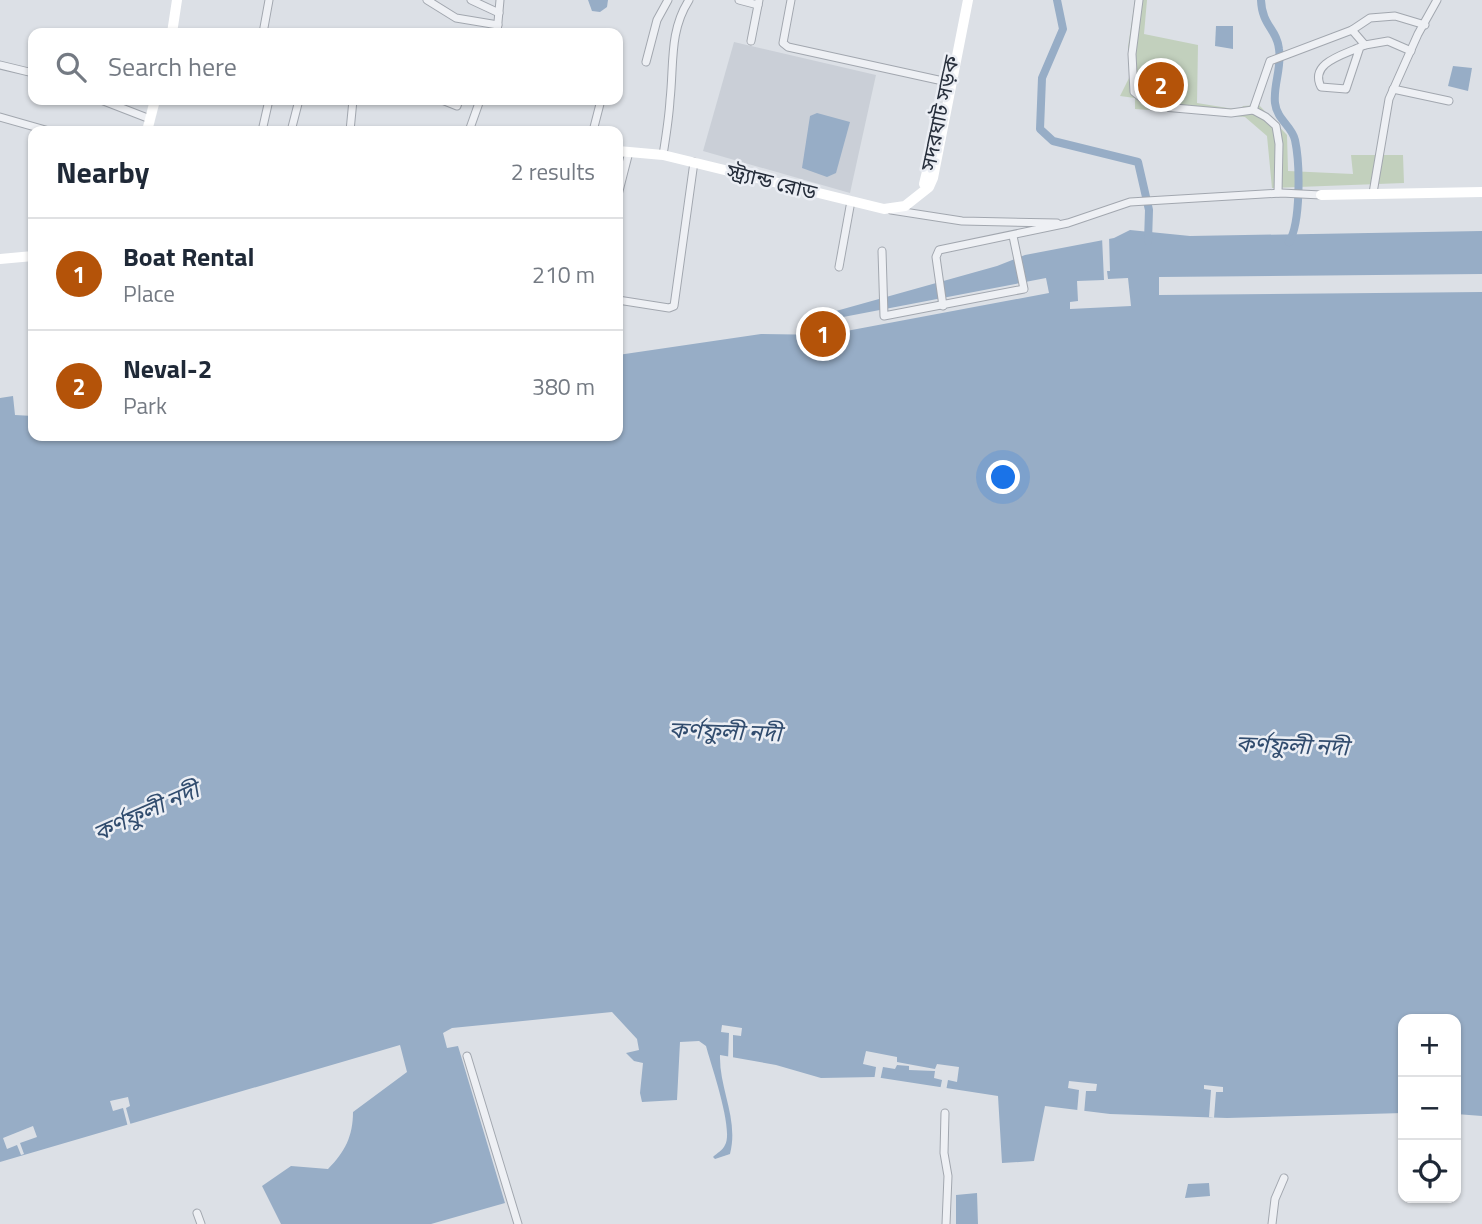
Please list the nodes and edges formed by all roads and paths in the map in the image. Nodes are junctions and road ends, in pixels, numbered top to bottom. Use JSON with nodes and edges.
{"nodes":[{"id":1,"x":177,"y":0,"type":"edge"},
{"id":2,"x":269,"y":0,"type":"edge"},
{"id":3,"x":427,"y":0,"type":"edge"},
{"id":4,"x":471,"y":0,"type":"edge"},
{"id":5,"x":500,"y":0,"type":"edge"},
{"id":6,"x":667,"y":0,"type":"edge"},
{"id":7,"x":690,"y":0,"type":"edge"},
{"id":8,"x":739,"y":0,"type":"edge"},
{"id":9,"x":791,"y":0,"type":"edge"},
{"id":10,"x":962,"y":0,"type":"edge"},
{"id":11,"x":968,"y":0,"type":"edge"},
{"id":12,"x":1139,"y":0,"type":"edge"},
{"id":13,"x":1437,"y":0,"type":"edge"},
{"id":14,"x":759,"y":3,"type":"edge"},
{"id":15,"x":499,"y":13,"type":"junction"},
{"id":16,"x":1425,"y":25,"type":"junction"},
{"id":17,"x":173,"y":28,"type":"edge"},
{"id":18,"x":264,"y":28,"type":"edge"},
{"id":19,"x":493,"y":28,"type":"edge"},
{"id":20,"x":497,"y":28,"type":"edge"},
{"id":21,"x":1352,"y":30,"type":"junction"},
{"id":22,"x":751,"y":41,"type":"dead end"},
{"id":23,"x":1362,"y":46,"type":"junction"},
{"id":24,"x":1410,"y":51,"type":"junction"},
{"id":25,"x":646,"y":62,"type":"dead end"},
{"id":26,"x":0,"y":65,"type":"edge"},
{"id":27,"x":28,"y":72,"type":"edge"},
{"id":28,"x":949,"y":82,"type":"junction"},
{"id":29,"x":1393,"y":89,"type":"junction"},
{"id":30,"x":1449,"y":101,"type":"dead end"},
{"id":31,"x":114,"y":105,"type":"edge"},
{"id":32,"x":154,"y":105,"type":"edge"},
{"id":33,"x":268,"y":105,"type":"edge"},
{"id":34,"x":298,"y":105,"type":"edge"},
{"id":35,"x":353,"y":105,"type":"edge"},
{"id":36,"x":477,"y":105,"type":"edge"},
{"id":37,"x":600,"y":105,"type":"edge"},
{"id":38,"x":1253,"y":110,"type":"junction"},
{"id":39,"x":0,"y":117,"type":"edge"},
{"id":40,"x":150,"y":119,"type":"junction"},
{"id":41,"x":32,"y":126,"type":"edge"},
{"id":42,"x":148,"y":126,"type":"edge"},
{"id":43,"x":263,"y":126,"type":"edge"},
{"id":44,"x":291,"y":126,"type":"edge"},
{"id":45,"x":350,"y":126,"type":"edge"},
{"id":46,"x":470,"y":126,"type":"edge"},
{"id":47,"x":594,"y":126,"type":"edge"},
{"id":48,"x":623,"y":152,"type":"edge"},
{"id":49,"x":663,"y":155,"type":"junction"},
{"id":50,"x":694,"y":162,"type":"junction"},
{"id":51,"x":1482,"y":192,"type":"edge"},
{"id":52,"x":1279,"y":193,"type":"junction"},
{"id":53,"x":1373,"y":193,"type":"junction"},
{"id":54,"x":1321,"y":194,"type":"joint"},
{"id":55,"x":851,"y":201,"type":"junction"},
{"id":56,"x":884,"y":209,"type":"junction"},
{"id":57,"x":1068,"y":223,"type":"junction"},
{"id":58,"x":1013,"y":236,"type":"junction"},
{"id":59,"x":882,"y":251,"type":"dead end"},
{"id":60,"x":28,"y":256,"type":"edge"},
{"id":61,"x":0,"y":259,"type":"edge"},
{"id":62,"x":839,"y":267,"type":"dead end"},
{"id":63,"x":623,"y":301,"type":"edge"},
{"id":64,"x":943,"y":306,"type":"junction"},
{"id":65,"x":467,"y":1056,"type":"dead end"},
{"id":66,"x":945,"y":1113,"type":"dead end"},
{"id":67,"x":1284,"y":1178,"type":"dead end"},
{"id":68,"x":197,"y":1213,"type":"dead end"},
{"id":69,"x":201,"y":1224,"type":"edge"},
{"id":70,"x":518,"y":1224,"type":"edge"},
{"id":71,"x":946,"y":1224,"type":"edge"},
{"id":72,"x":1272,"y":1224,"type":"edge"}],
"edges":[{"from":1,"to":17,"type":"main road"},
{"from":2,"to":18,"type":"street"},
{"from":3,"to":19,"type":"street"},
{"from":4,"to":15,"type":"street"},
{"from":5,"to":15,"type":"street"},
{"from":6,"to":25,"type":"street"},
{"from":7,"to":49,"type":"street"},
{"from":8,"to":14,"type":"street"},
{"from":9,"to":28,"type":"street"},
{"from":10,"to":28,"type":"main road","name":"সদরঘাট সড়ক"},
{"from":11,"to":28,"type":"main road","name":"সদরঘাট সড়ক"},
{"from":12,"to":38,"type":"street"},
{"from":13,"to":16,"type":"street"},
{"from":14,"to":22,"type":"street"},
{"from":15,"to":20,"type":"street"},
{"from":16,"to":21,"type":"street"},
{"from":16,"to":24,"type":"street"},
{"from":21,"to":23,"type":"street"},
{"from":21,"to":38,"type":"street"},
{"from":23,"to":23,"type":"street"},
{"from":23,"to":24,"type":"street"},
{"from":24,"to":29,"type":"street"},
{"from":26,"to":27,"type":"street"},
{"from":28,"to":56,"type":"main road","name":"সদরঘাট সড়ক"},
{"from":29,"to":30,"type":"street"},
{"from":29,"to":53,"type":"street"},
{"from":31,"to":40,"type":"street"},
{"from":32,"to":40,"type":"main road"},
{"from":33,"to":43,"type":"street"},
{"from":34,"to":44,"type":"street"},
{"from":35,"to":45,"type":"street"},
{"from":36,"to":46,"type":"street"},
{"from":37,"to":47,"type":"street"},
{"from":38,"to":52,"type":"street"},
{"from":39,"to":41,"type":"street"},
{"from":40,"to":42,"type":"main road"},
{"from":48,"to":49,"type":"main road","name":"স্ট্র্যান্ড রোড"},
{"from":49,"to":50,"type":"main road","name":"স্ট্র্যান্ড রোড"},
{"from":50,"to":55,"type":"main road","name":"স্ট্র্যান্ড রোড"},
{"from":50,"to":63,"type":"street"},
{"from":51,"to":53,"type":"main road"},
{"from":52,"to":54,"type":"street"},
{"from":52,"to":57,"type":"street"},
{"from":53,"to":54,"type":"main road"},
{"from":55,"to":56,"type":"main road","name":"স্ট্র্যান্ড রোড"},
{"from":55,"to":62,"type":"street"},
{"from":56,"to":57,"type":"street"},
{"from":57,"to":58,"type":"street"},
{"from":58,"to":64,"type":"street"},
{"from":58,"to":64,"type":"street"},
{"from":59,"to":64,"type":"street"},
{"from":60,"to":61,"type":"main road"},
{"from":65,"to":70,"type":"street"},
{"from":66,"to":71,"type":"street"},
{"from":67,"to":72,"type":"street"},
{"from":68,"to":69,"type":"street"}]}
